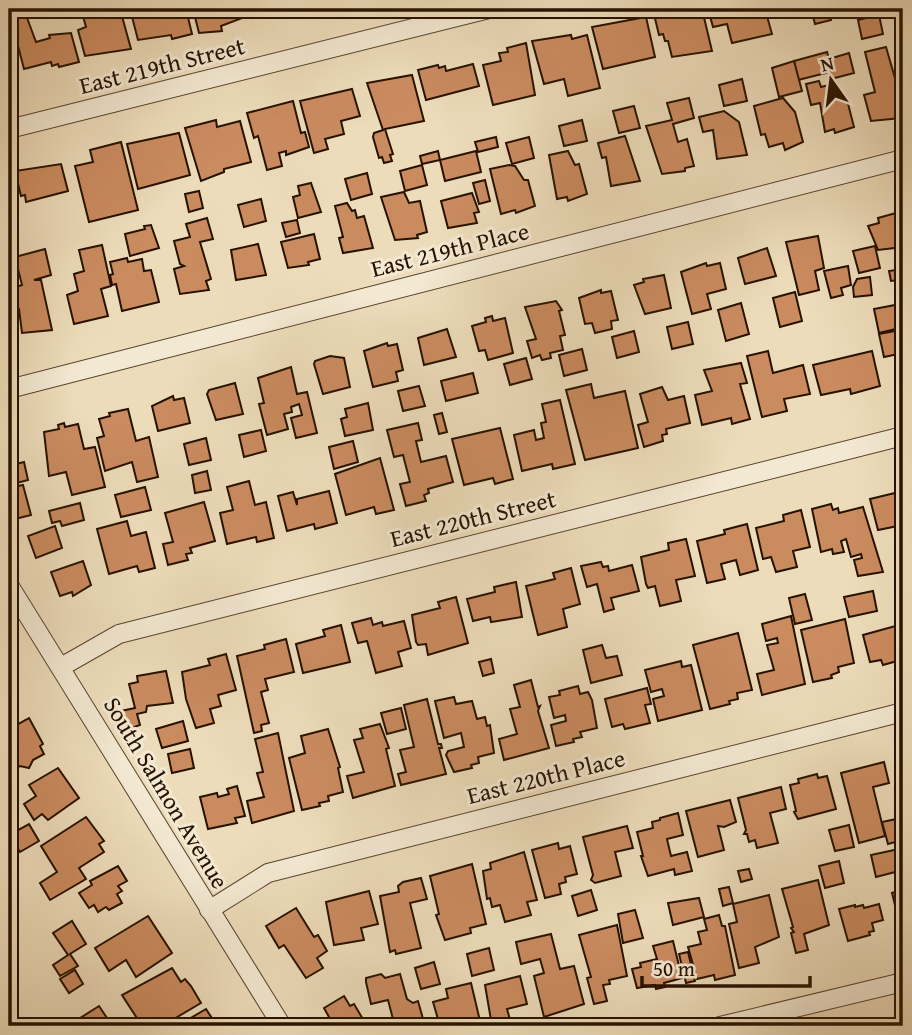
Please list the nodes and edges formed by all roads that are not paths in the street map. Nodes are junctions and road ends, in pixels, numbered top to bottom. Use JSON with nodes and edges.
{"nodes":[{"id":1,"x":489,"y":9,"type":"edge"},
{"id":2,"x":9,"y":129,"type":"edge"},
{"id":3,"x":903,"y":159,"type":"edge"},
{"id":4,"x":9,"y":389,"type":"edge"},
{"id":5,"x":903,"y":436,"type":"edge"},
{"id":6,"x":9,"y":585,"type":"edge"},
{"id":7,"x":61,"y":667,"type":"junction"},
{"id":8,"x":903,"y":712,"type":"edge"},
{"id":9,"x":209,"y":910,"type":"junction"},
{"id":10,"x":903,"y":982,"type":"edge"},
{"id":11,"x":282,"y":1026,"type":"edge"},
{"id":12,"x":720,"y":1026,"type":"edge"}],
"edges":[{"from":1,"to":2,"type":"street","name":"East 219th Street"},
{"from":3,"to":4,"type":"street","name":"East 219th Place"},
{"from":5,"to":7,"type":"street","name":"East 220th Street"},
{"from":6,"to":7,"type":"street","name":"South Salmon Avenue"},
{"from":7,"to":9,"type":"street","name":"South Salmon Avenue"},
{"from":8,"to":9,"type":"street","name":"East 220th Place"},
{"from":9,"to":11,"type":"street","name":"South Salmon Avenue"},
{"from":10,"to":12,"type":"street"}]}
